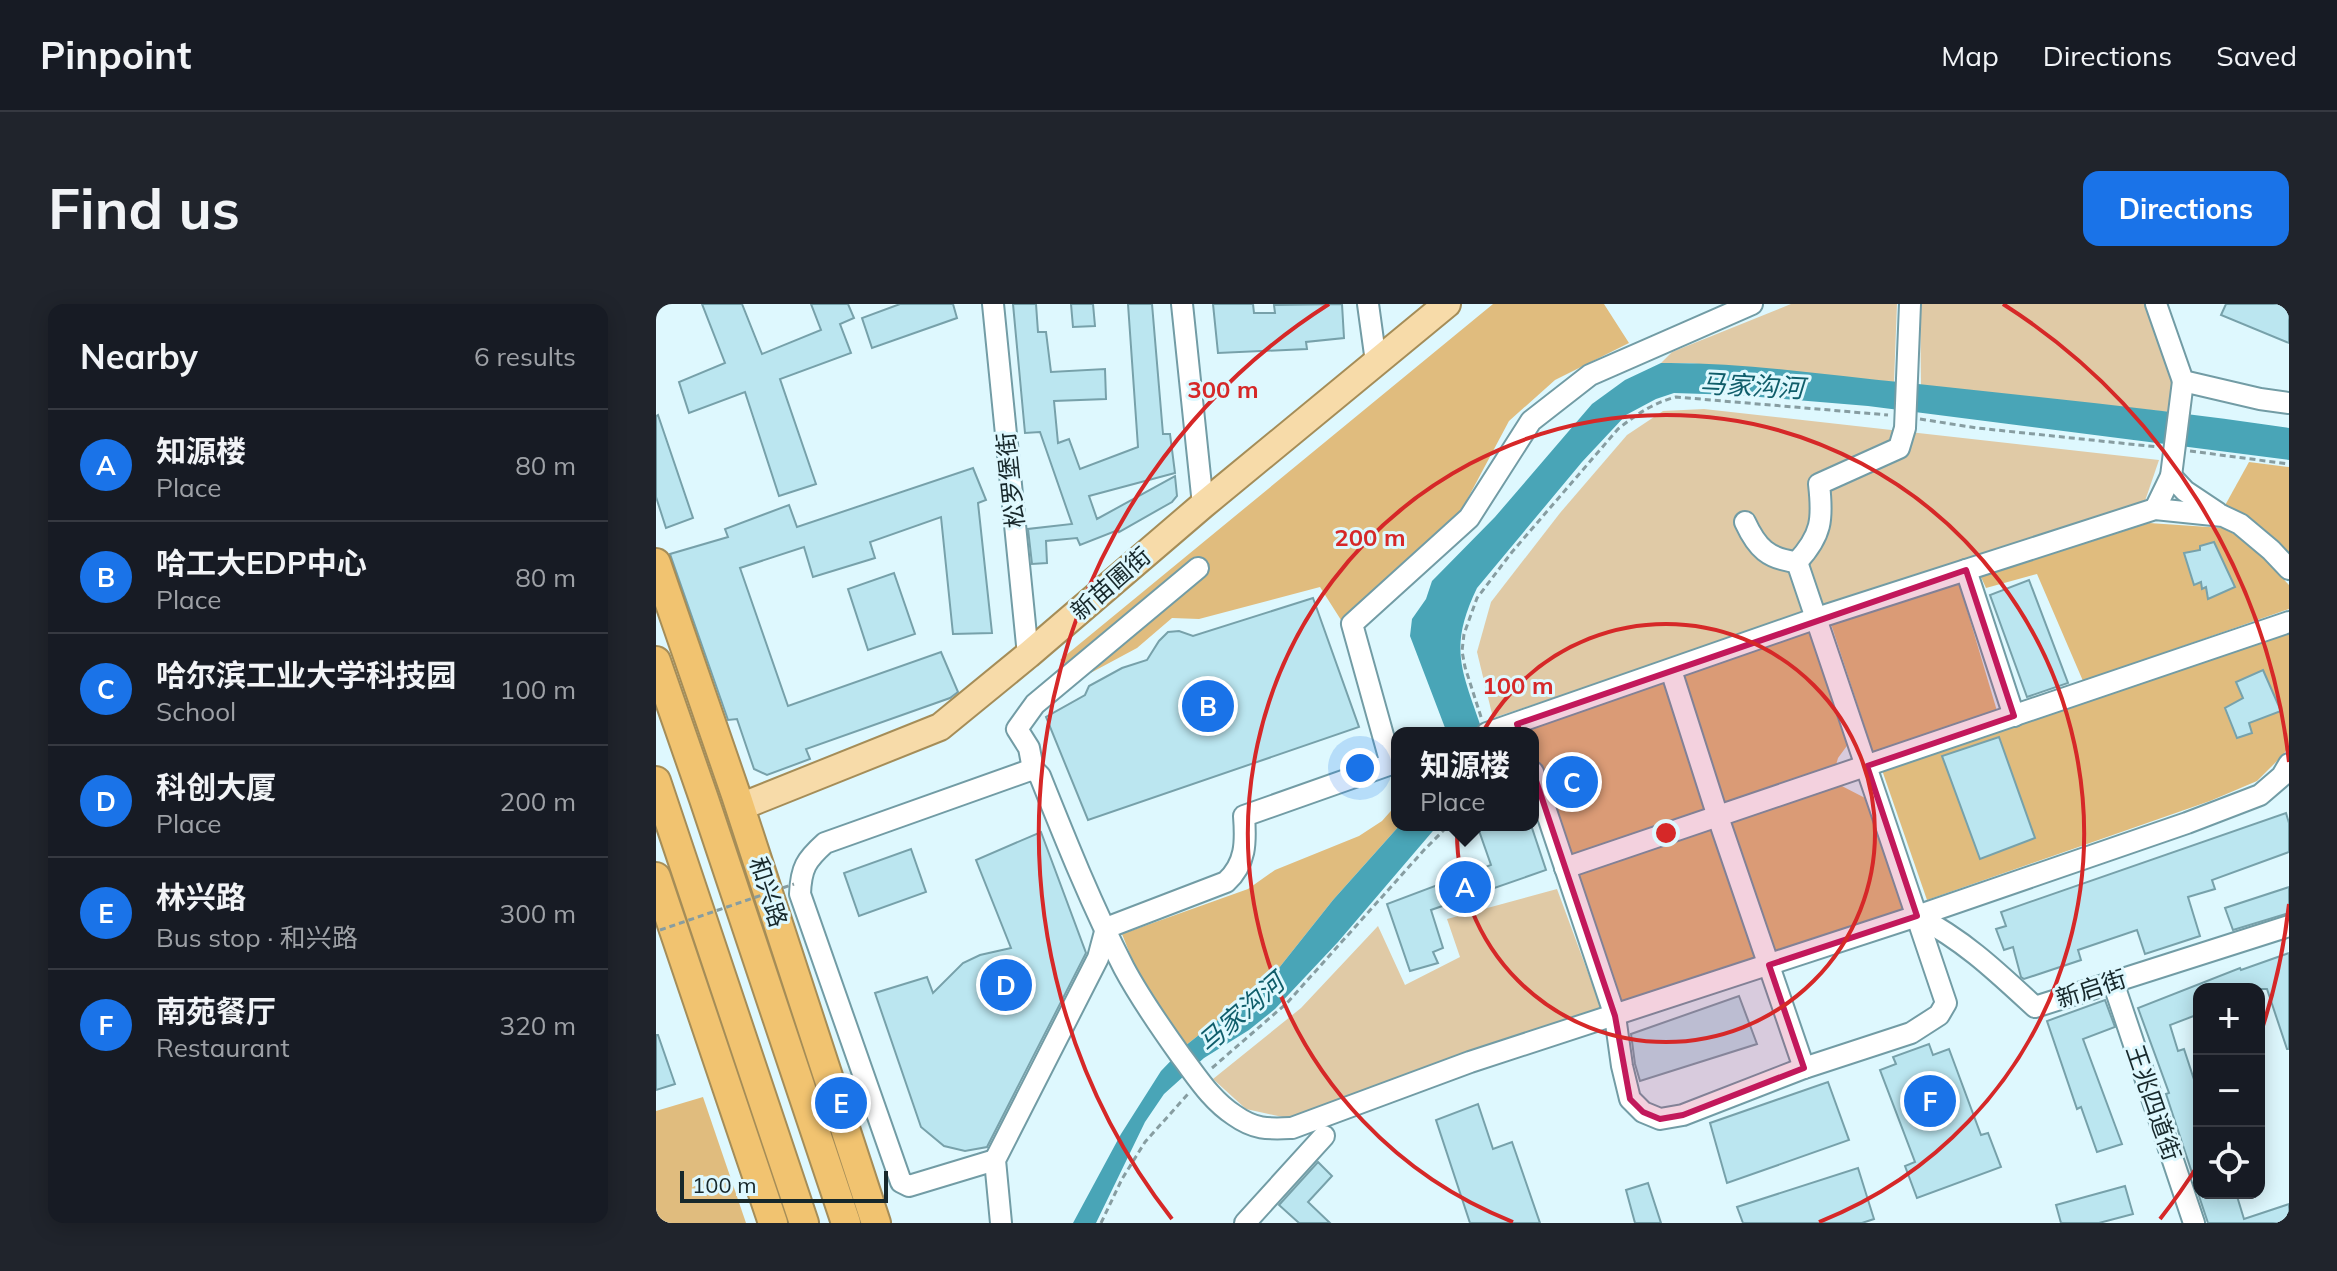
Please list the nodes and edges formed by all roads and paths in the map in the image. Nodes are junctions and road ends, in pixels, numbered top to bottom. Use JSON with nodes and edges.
{"nodes":[{"id":1,"x":993,"y":304,"type":"edge"},
{"id":2,"x":1182,"y":304,"type":"edge"},
{"id":3,"x":1368,"y":304,"type":"edge"},
{"id":4,"x":1433,"y":304,"type":"edge"},
{"id":5,"x":1447,"y":304,"type":"edge"},
{"id":6,"x":1752,"y":304,"type":"edge"},
{"id":7,"x":1910,"y":304,"type":"edge"},
{"id":8,"x":2156,"y":304,"type":"edge"},
{"id":9,"x":1375,"y":358,"type":"junction"},
{"id":10,"x":2183,"y":381,"type":"junction"},
{"id":11,"x":2289,"y":403,"type":"edge"},
{"id":12,"x":1903,"y":420,"type":"junction"},
{"id":13,"x":2168,"y":448,"type":"dead end"},
{"id":14,"x":2183,"y":450,"type":"dead end"},
{"id":15,"x":2289,"y":464,"type":"edge"},
{"id":16,"x":2171,"y":476,"type":"junction"},
{"id":17,"x":1202,"y":501,"type":"junction"},
{"id":18,"x":2155,"y":509,"type":"junction"},
{"id":19,"x":2223,"y":516,"type":"junction"},
{"id":20,"x":1745,"y":522,"type":"dead end"},
{"id":21,"x":1797,"y":562,"type":"junction"},
{"id":22,"x":656,"y":563,"type":"edge"},
{"id":23,"x":1198,"y":568,"type":"dead end"},
{"id":24,"x":2289,"y":569,"type":"edge"},
{"id":25,"x":1966,"y":570,"type":"junction"},
{"id":26,"x":1817,"y":618,"type":"junction"},
{"id":27,"x":2289,"y":622,"type":"edge"},
{"id":28,"x":1028,"y":649,"type":"junction"},
{"id":29,"x":656,"y":661,"type":"edge"},
{"id":30,"x":1671,"y":670,"type":"junction"},
{"id":31,"x":2014,"y":716,"type":"junction"},
{"id":32,"x":1484,"y":727,"type":"edge"},
{"id":33,"x":1521,"y":727,"type":"edge"},
{"id":34,"x":1391,"y":753,"type":"edge"},
{"id":35,"x":1391,"y":764,"type":"edge"},
{"id":36,"x":2289,"y":764,"type":"edge"},
{"id":37,"x":1867,"y":766,"type":"junction"},
{"id":38,"x":1033,"y":769,"type":"junction"},
{"id":39,"x":656,"y":781,"type":"edge"},
{"id":40,"x":1539,"y":790,"type":"edge"},
{"id":41,"x":738,"y":801,"type":"junction"},
{"id":42,"x":1718,"y":817,"type":"junction"},
{"id":43,"x":1443,"y":831,"type":"edge"},
{"id":44,"x":1565,"y":868,"type":"junction"},
{"id":45,"x":656,"y":877,"type":"edge"},
{"id":46,"x":794,"y":884,"type":"dead end"},
{"id":47,"x":1917,"y":916,"type":"junction"},
{"id":48,"x":2289,"y":926,"type":"edge"},
{"id":49,"x":1106,"y":928,"type":"junction"},
{"id":50,"x":660,"y":930,"type":"dead end"},
{"id":51,"x":1769,"y":965,"type":"junction"},
{"id":52,"x":2113,"y":982,"type":"junction"},
{"id":53,"x":1615,"y":1016,"type":"junction"},
{"id":54,"x":1804,"y":1068,"type":"junction"},
{"id":55,"x":1200,"y":1084,"type":"junction"},
{"id":56,"x":769,"y":1122,"type":"junction"},
{"id":57,"x":1324,"y":1136,"type":"dead end"},
{"id":58,"x":995,"y":1160,"type":"junction"},
{"id":59,"x":1247,"y":1222,"type":"edge"},
{"id":60,"x":775,"y":1223,"type":"edge"},
{"id":61,"x":804,"y":1223,"type":"edge"},
{"id":62,"x":846,"y":1223,"type":"edge"},
{"id":63,"x":876,"y":1223,"type":"edge"},
{"id":64,"x":1001,"y":1223,"type":"edge"},
{"id":65,"x":1101,"y":1223,"type":"edge"},
{"id":66,"x":2194,"y":1223,"type":"edge"}],
"edges":[{"from":1,"to":28,"type":"street","name":"松罗堡街"},
{"from":2,"to":17,"type":"street"},
{"from":3,"to":9,"type":"street"},
{"from":4,"to":9,"type":"main road","name":"新苗圃街"},
{"from":5,"to":9,"type":"main road","name":"新苗圃街"},
{"from":6,"to":34,"type":"street"},
{"from":7,"to":12,"type":"street"},
{"from":8,"to":10,"type":"street"},
{"from":9,"to":17,"type":"main road","name":"新苗圃街"},
{"from":10,"to":11,"type":"street"},
{"from":10,"to":16,"type":"street"},
{"from":12,"to":13,"type":"path"},
{"from":12,"to":21,"type":"street"},
{"from":12,"to":32,"type":"path"},
{"from":14,"to":15,"type":"path"},
{"from":16,"to":18,"type":"street"},
{"from":16,"to":19,"type":"street"},
{"from":17,"to":28,"type":"main road","name":"新苗圃街"},
{"from":18,"to":19,"type":"street"},
{"from":18,"to":25,"type":"street"},
{"from":19,"to":24,"type":"street"},
{"from":20,"to":21,"type":"street"},
{"from":21,"to":26,"type":"street"},
{"from":22,"to":41,"type":"highway","name":"和兴路"},
{"from":23,"to":38,"type":"street"},
{"from":25,"to":26,"type":"street"},
{"from":25,"to":31,"type":"street"},
{"from":26,"to":30,"type":"street"},
{"from":26,"to":37,"type":"street"},
{"from":27,"to":31,"type":"street"},
{"from":28,"to":41,"type":"main road","name":"新苗圃街"},
{"from":29,"to":62,"type":"highway","name":"和兴路"},
{"from":30,"to":33,"type":"street"},
{"from":30,"to":42,"type":"street"},
{"from":31,"to":37,"type":"street"},
{"from":35,"to":49,"type":"street"},
{"from":36,"to":47,"type":"street"},
{"from":37,"to":42,"type":"street"},
{"from":37,"to":47,"type":"street"},
{"from":38,"to":49,"type":"street"},
{"from":38,"to":58,"type":"street"},
{"from":39,"to":56,"type":"highway"},
{"from":40,"to":44,"type":"street"},
{"from":41,"to":63,"type":"highway","name":"和兴路"},
{"from":42,"to":44,"type":"street"},
{"from":42,"to":51,"type":"street"},
{"from":43,"to":55,"type":"path"},
{"from":44,"to":53,"type":"street"},
{"from":45,"to":60,"type":"highway"},
{"from":46,"to":50,"type":"path","bridge":true},
{"from":47,"to":51,"type":"street"},
{"from":47,"to":52,"type":"street","name":"新启街"},
{"from":47,"to":54,"type":"street"},
{"from":48,"to":52,"type":"street","name":"新启街"},
{"from":49,"to":55,"type":"street"},
{"from":49,"to":58,"type":"street"},
{"from":51,"to":53,"type":"street"},
{"from":51,"to":54,"type":"street"},
{"from":52,"to":66,"type":"street","name":"王兆四道街"},
{"from":53,"to":54,"type":"street"},
{"from":53,"to":55,"type":"street"},
{"from":55,"to":65,"type":"path"},
{"from":56,"to":60,"type":"highway"},
{"from":56,"to":61,"type":"highway"},
{"from":57,"to":59,"type":"street"},
{"from":58,"to":64,"type":"street"}]}
